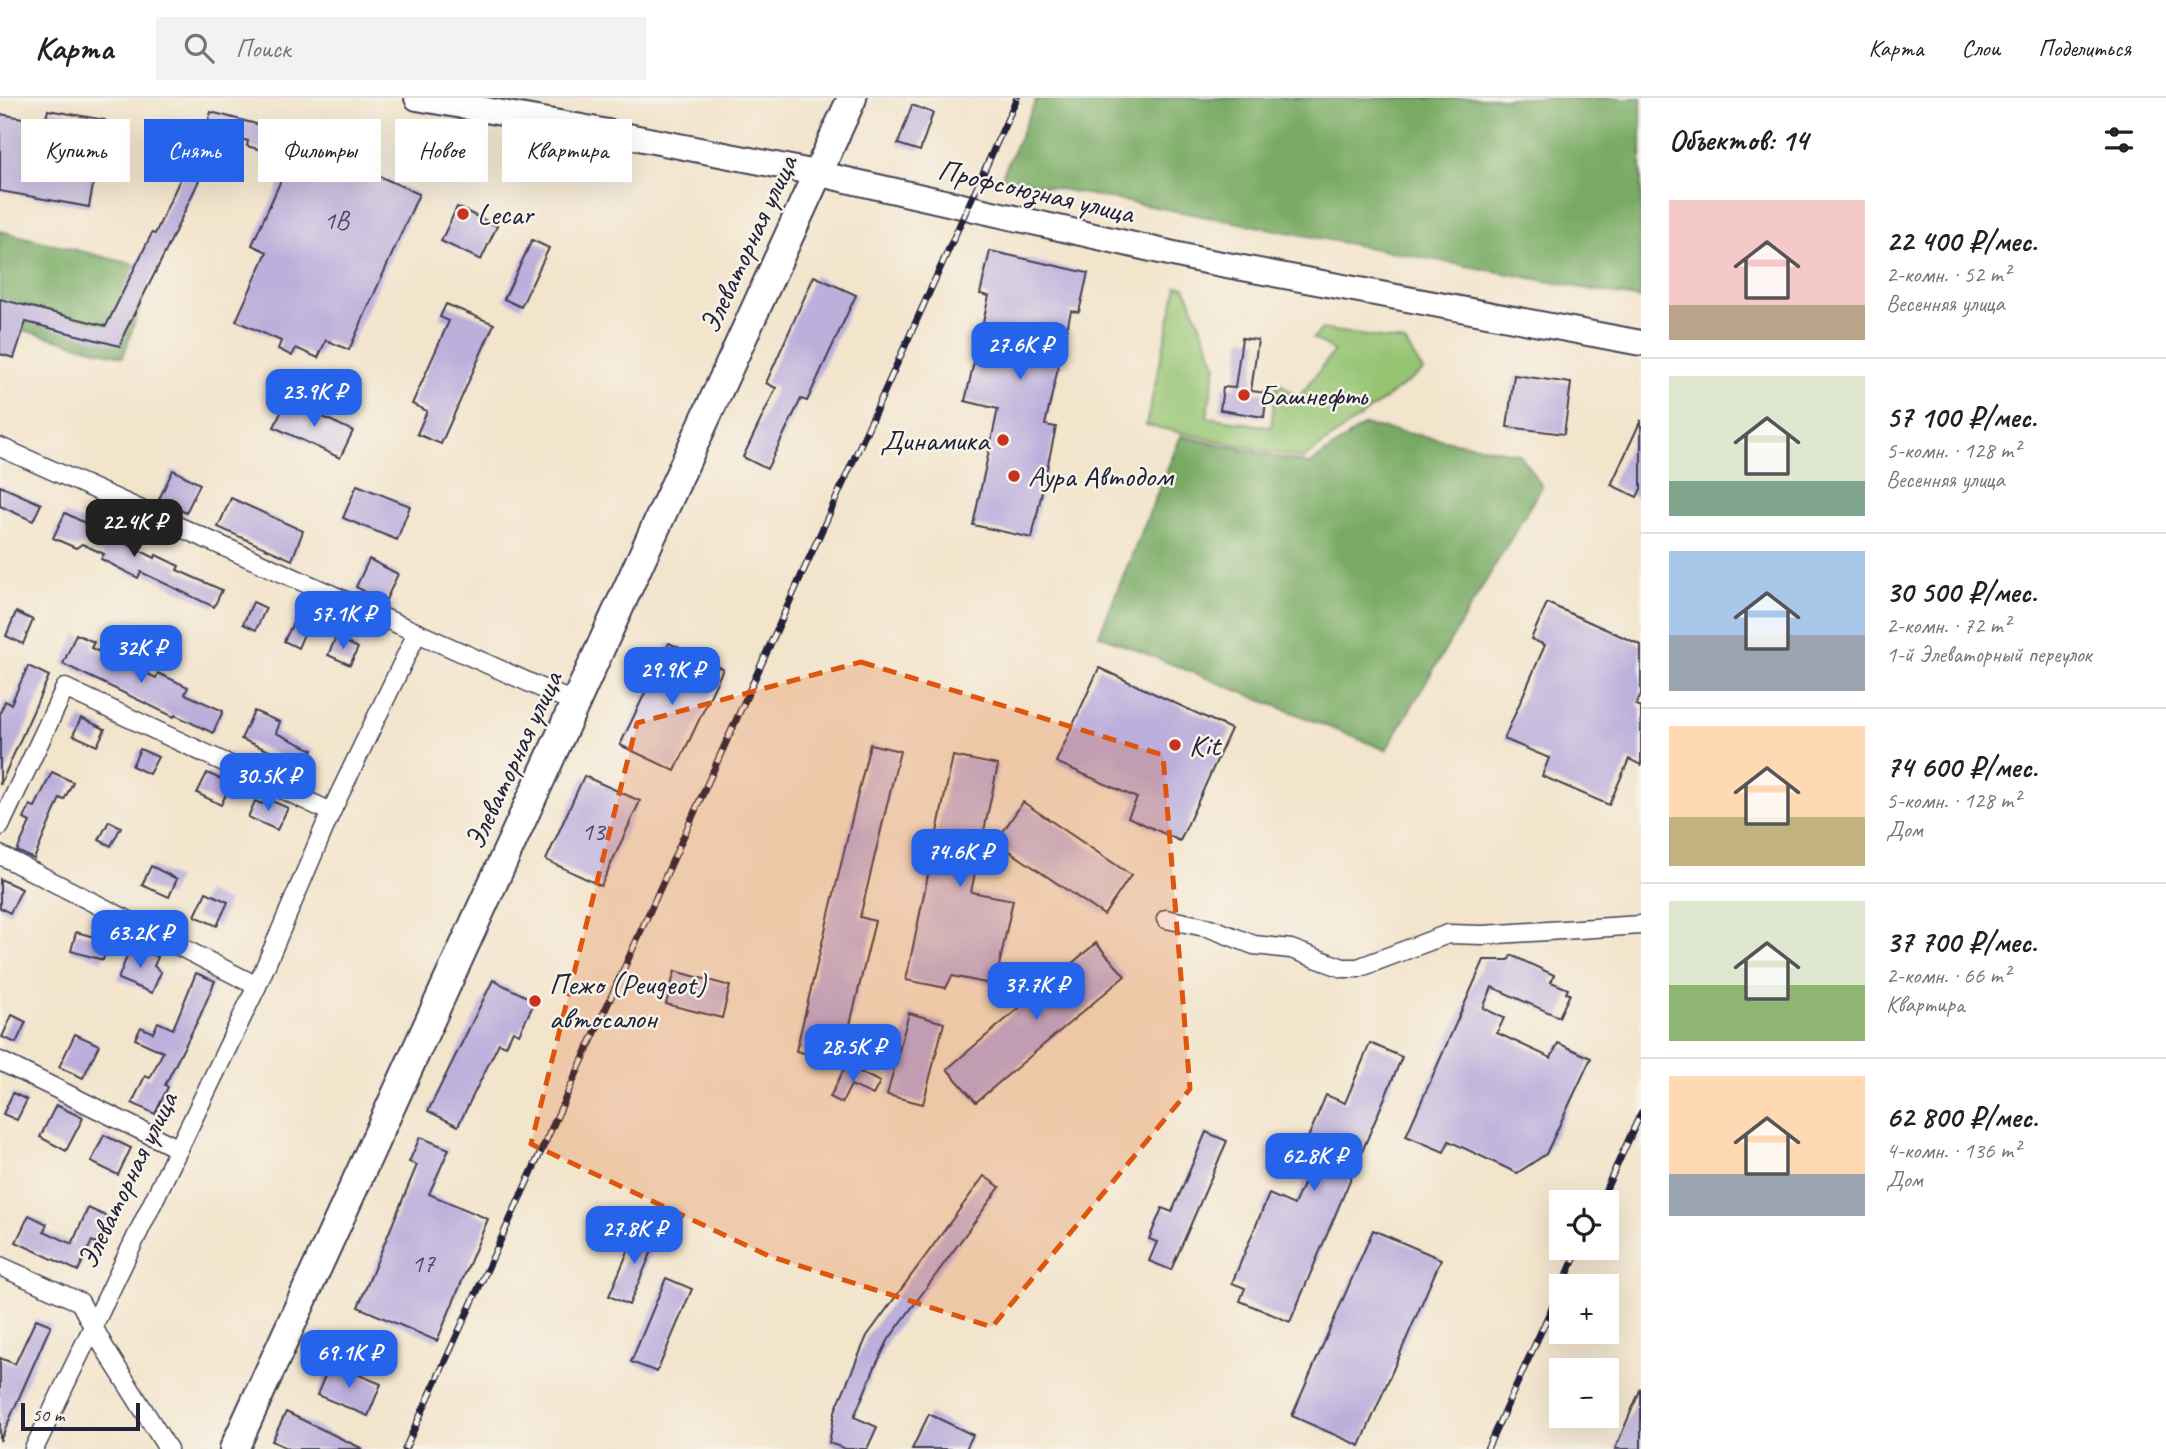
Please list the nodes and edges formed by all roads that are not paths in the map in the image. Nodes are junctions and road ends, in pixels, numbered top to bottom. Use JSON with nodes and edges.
{"nodes":[{"id":1,"x":417,"y":98,"type":"edge"},
{"id":2,"x":852,"y":98,"type":"edge"},
{"id":3,"x":816,"y":173,"type":"junction"},
{"id":4,"x":1641,"y":343,"type":"edge"},
{"id":5,"x":0,"y":447,"type":"edge"},
{"id":6,"x":417,"y":633,"type":"junction"},
{"id":7,"x":575,"y":703,"type":"junction"},
{"id":8,"x":331,"y":812,"type":"junction"},
{"id":9,"x":0,"y":826,"type":"edge"},
{"id":10,"x":0,"y":855,"type":"edge"},
{"id":11,"x":1166,"y":919,"type":"dead end"},
{"id":12,"x":1641,"y":925,"type":"edge"},
{"id":13,"x":257,"y":986,"type":"junction"},
{"id":14,"x":0,"y":1061,"type":"edge"},
{"id":15,"x":179,"y":1149,"type":"junction"},
{"id":16,"x":0,"y":1266,"type":"edge"},
{"id":17,"x":92,"y":1326,"type":"junction"},
{"id":18,"x":34,"y":1449,"type":"edge"},
{"id":19,"x":168,"y":1449,"type":"edge"},
{"id":20,"x":234,"y":1449,"type":"edge"}],
"edges":[{"from":1,"to":3,"type":"main road","name":"Профсоюзная улица"},
{"from":2,"to":3,"type":"main road","name":"Элеваторная улица"},
{"from":3,"to":4,"type":"main road","name":"Профсоюзная улица"},
{"from":3,"to":7,"type":"main road","name":"Элеваторная улица"},
{"from":5,"to":6,"type":"street"},
{"from":6,"to":7,"type":"street"},
{"from":6,"to":8,"type":"street","name":"Элеваторная улица"},
{"from":7,"to":20,"type":"main road","name":"Элеваторная улица"},
{"from":8,"to":9,"type":"street"},
{"from":8,"to":13,"type":"street","name":"Элеваторная улица"},
{"from":10,"to":13,"type":"street"},
{"from":11,"to":12,"type":"street"},
{"from":13,"to":15,"type":"street","name":"Элеваторная улица"},
{"from":14,"to":15,"type":"street"},
{"from":15,"to":17,"type":"street","name":"Элеваторная улица"},
{"from":16,"to":17,"type":"street"},
{"from":17,"to":18,"type":"street","name":"Элеваторная улица"},
{"from":17,"to":19,"type":"street"}]}
